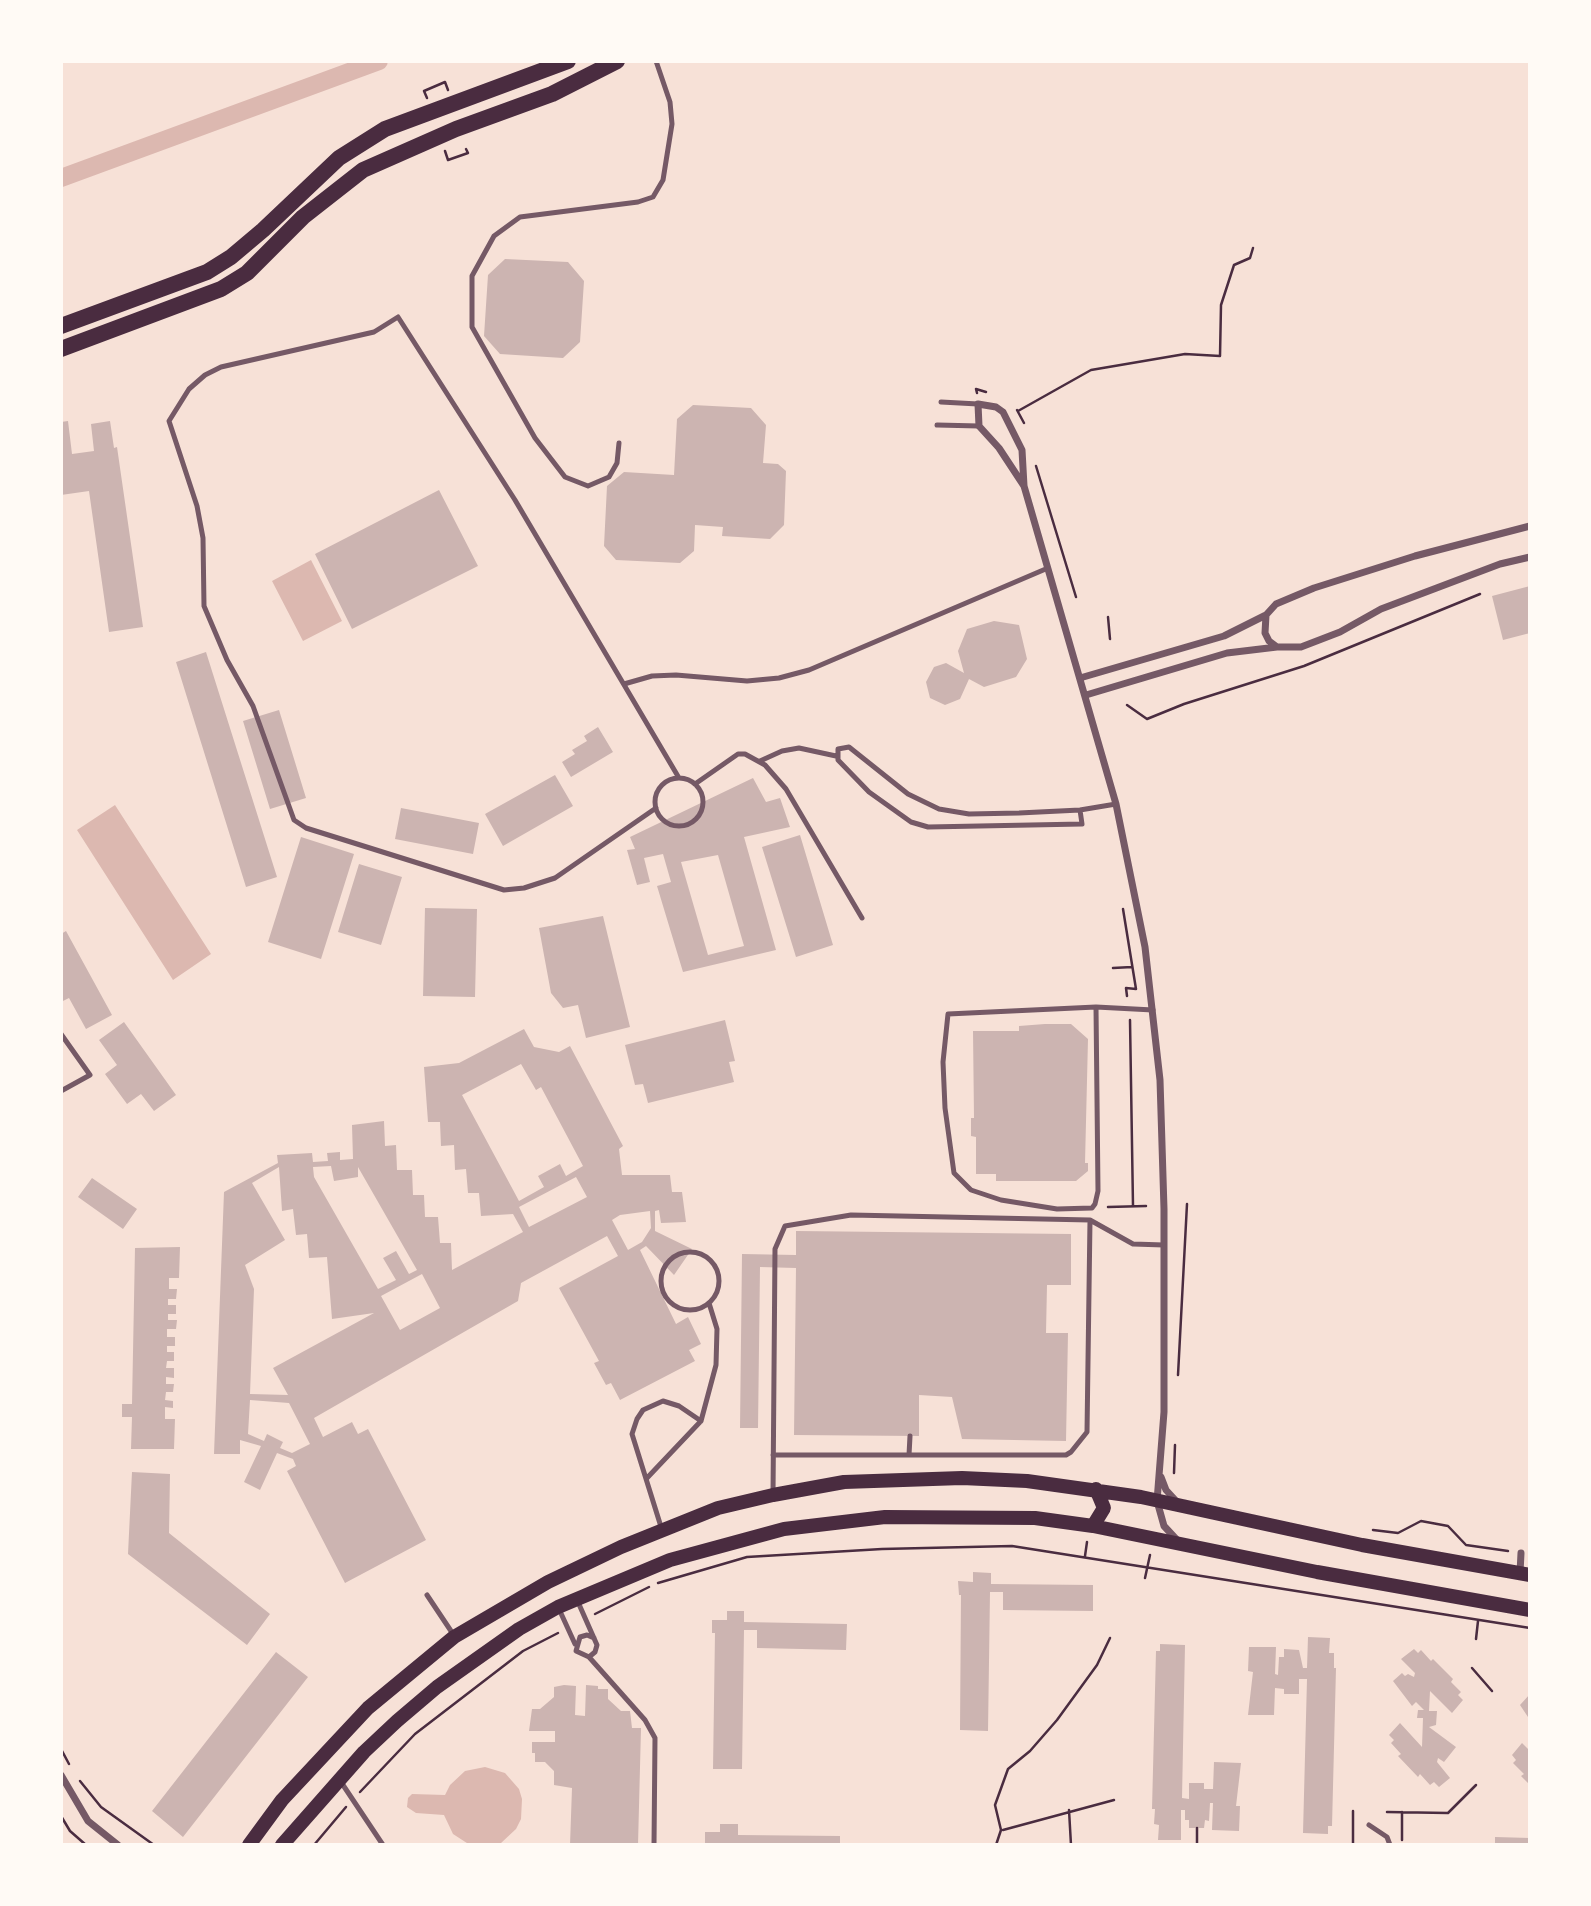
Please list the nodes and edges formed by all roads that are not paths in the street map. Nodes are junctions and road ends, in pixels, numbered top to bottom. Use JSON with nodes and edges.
{"nodes":[{"id":1,"x":568,"y":61,"type":"edge"},
{"id":2,"x":618,"y":61,"type":"edge"},
{"id":3,"x":656,"y":61,"type":"edge"},
{"id":4,"x":61,"y":326,"type":"edge"},
{"id":5,"x":61,"y":349,"type":"edge"},
{"id":6,"x":941,"y":402,"type":"dead end"},
{"id":7,"x":978,"y":404,"type":"junction"},
{"id":8,"x":937,"y":425,"type":"dead end"},
{"id":9,"x":979,"y":426,"type":"junction"},
{"id":10,"x":619,"y":443,"type":"dead end"},
{"id":11,"x":1024,"y":486,"type":"junction"},
{"id":12,"x":1530,"y":526,"type":"edge"},
{"id":13,"x":1530,"y":557,"type":"edge"},
{"id":14,"x":1048,"y":568,"type":"junction"},
{"id":15,"x":1266,"y":614,"type":"junction"},
{"id":16,"x":1277,"y":647,"type":"junction"},
{"id":17,"x":1080,"y":678,"type":"junction"},
{"id":18,"x":624,"y":684,"type":"junction"},
{"id":19,"x":1086,"y":695,"type":"junction"},
{"id":20,"x":836,"y":756,"type":"junction"},
{"id":21,"x":760,"y":761,"type":"junction"},
{"id":22,"x":679,"y":778,"type":"junction"},
{"id":23,"x":695,"y":783,"type":"junction"},
{"id":24,"x":1116,"y":804,"type":"junction"},
{"id":25,"x":656,"y":808,"type":"junction"},
{"id":26,"x":1080,"y":810,"type":"junction"},
{"id":27,"x":862,"y":918,"type":"dead end"},
{"id":28,"x":1096,"y":1007,"type":"junction"},
{"id":29,"x":1153,"y":1010,"type":"junction"},
{"id":30,"x":61,"y":1034,"type":"edge"},
{"id":31,"x":61,"y":1091,"type":"edge"},
{"id":32,"x":1090,"y":1220,"type":"junction"},
{"id":33,"x":1164,"y":1245,"type":"junction"},
{"id":34,"x":709,"y":1304,"type":"junction"},
{"id":35,"x":701,"y":1421,"type":"junction"},
{"id":36,"x":910,"y":1436,"type":"dead end"},
{"id":37,"x":773,"y":1455,"type":"junction"},
{"id":38,"x":909,"y":1455,"type":"junction"},
{"id":39,"x":1161,"y":1476,"type":"junction"},
{"id":40,"x":647,"y":1478,"type":"junction"},
{"id":41,"x":1096,"y":1489,"type":"junction"},
{"id":42,"x":773,"y":1495,"type":"junction"},
{"id":43,"x":1157,"y":1501,"type":"junction"},
{"id":44,"x":1182,"y":1507,"type":"junction"},
{"id":45,"x":1093,"y":1526,"type":"junction"},
{"id":46,"x":662,"y":1530,"type":"junction"},
{"id":47,"x":1181,"y":1544,"type":"junction"},
{"id":48,"x":1521,"y":1553,"type":"road end"},
{"id":49,"x":1525,"y":1574,"type":"edge"},
{"id":50,"x":427,"y":1595,"type":"dead end"},
{"id":51,"x":577,"y":1599,"type":"junction"},
{"id":52,"x":558,"y":1607,"type":"junction"},
{"id":53,"x":1530,"y":1610,"type":"edge"},
{"id":54,"x":454,"y":1637,"type":"junction"},
{"id":55,"x":594,"y":1638,"type":"junction"},
{"id":56,"x":575,"y":1644,"type":"junction"},
{"id":57,"x":589,"y":1657,"type":"junction"},
{"id":58,"x":61,"y":1775,"type":"edge"},
{"id":59,"x":339,"y":1780,"type":"junction"},
{"id":60,"x":1369,"y":1825,"type":"dead end"},
{"id":61,"x":118,"y":1845,"type":"edge"},
{"id":62,"x":249,"y":1845,"type":"edge"},
{"id":63,"x":282,"y":1845,"type":"edge"},
{"id":64,"x":383,"y":1845,"type":"edge"},
{"id":65,"x":654,"y":1845,"type":"edge"},
{"id":66,"x":1390,"y":1845,"type":"edge"}],
"edges":[{"from":1,"to":4,"type":"main road"},
{"from":2,"to":5,"type":"main road"},
{"from":3,"to":10,"type":"lane"},
{"from":6,"to":7,"type":"lane"},
{"from":7,"to":9,"type":"street"},
{"from":7,"to":11,"type":"street"},
{"from":8,"to":9,"type":"lane"},
{"from":9,"to":11,"type":"street"},
{"from":11,"to":14,"type":"street"},
{"from":12,"to":15,"type":"street"},
{"from":13,"to":16,"type":"street"},
{"from":14,"to":17,"type":"street"},
{"from":14,"to":18,"type":"lane"},
{"from":15,"to":16,"type":"street"},
{"from":15,"to":17,"type":"street"},
{"from":16,"to":19,"type":"street"},
{"from":17,"to":19,"type":"street"},
{"from":18,"to":22,"type":"lane"},
{"from":18,"to":25,"type":"lane"},
{"from":19,"to":24,"type":"street"},
{"from":20,"to":21,"type":"lane"},
{"from":20,"to":26,"type":"lane"},
{"from":20,"to":26,"type":"lane"},
{"from":21,"to":23,"type":"lane"},
{"from":21,"to":27,"type":"lane"},
{"from":22,"to":23,"type":"lane"},
{"from":22,"to":25,"type":"lane"},
{"from":23,"to":25,"type":"lane"},
{"from":24,"to":26,"type":"lane"},
{"from":24,"to":29,"type":"street"},
{"from":28,"to":28,"type":"lane"},
{"from":28,"to":29,"type":"lane"},
{"from":29,"to":33,"type":"street"},
{"from":30,"to":31,"type":"lane"},
{"from":32,"to":33,"type":"lane"},
{"from":32,"to":37,"type":"lane"},
{"from":32,"to":38,"type":"lane"},
{"from":33,"to":39,"type":"street"},
{"from":34,"to":34,"type":"lane"},
{"from":34,"to":35,"type":"lane"},
{"from":35,"to":40,"type":"lane"},
{"from":35,"to":40,"type":"lane"},
{"from":36,"to":38,"type":"lane"},
{"from":37,"to":38,"type":"lane"},
{"from":37,"to":42,"type":"lane"},
{"from":39,"to":43,"type":"street"},
{"from":39,"to":44,"type":"street"},
{"from":40,"to":46,"type":"lane"},
{"from":41,"to":42,"type":"main road"},
{"from":41,"to":43,"type":"main road"},
{"from":41,"to":45,"type":"main road"},
{"from":42,"to":46,"type":"main road"},
{"from":43,"to":44,"type":"main road"},
{"from":43,"to":47,"type":"street"},
{"from":44,"to":49,"type":"main road"},
{"from":45,"to":47,"type":"main road"},
{"from":45,"to":51,"type":"main road"},
{"from":46,"to":54,"type":"main road"},
{"from":47,"to":53,"type":"main road"},
{"from":48,"to":49,"type":"street"},
{"from":50,"to":54,"type":"lane"},
{"from":51,"to":52,"type":"main road"},
{"from":51,"to":55,"type":"lane"},
{"from":52,"to":56,"type":"lane"},
{"from":52,"to":59,"type":"main road"},
{"from":54,"to":62,"type":"main road"},
{"from":55,"to":56,"type":"lane"},
{"from":55,"to":57,"type":"lane"},
{"from":56,"to":57,"type":"lane"},
{"from":57,"to":65,"type":"lane"},
{"from":58,"to":61,"type":"street"},
{"from":59,"to":63,"type":"main road"},
{"from":59,"to":64,"type":"lane"},
{"from":60,"to":66,"type":"lane"}]}
